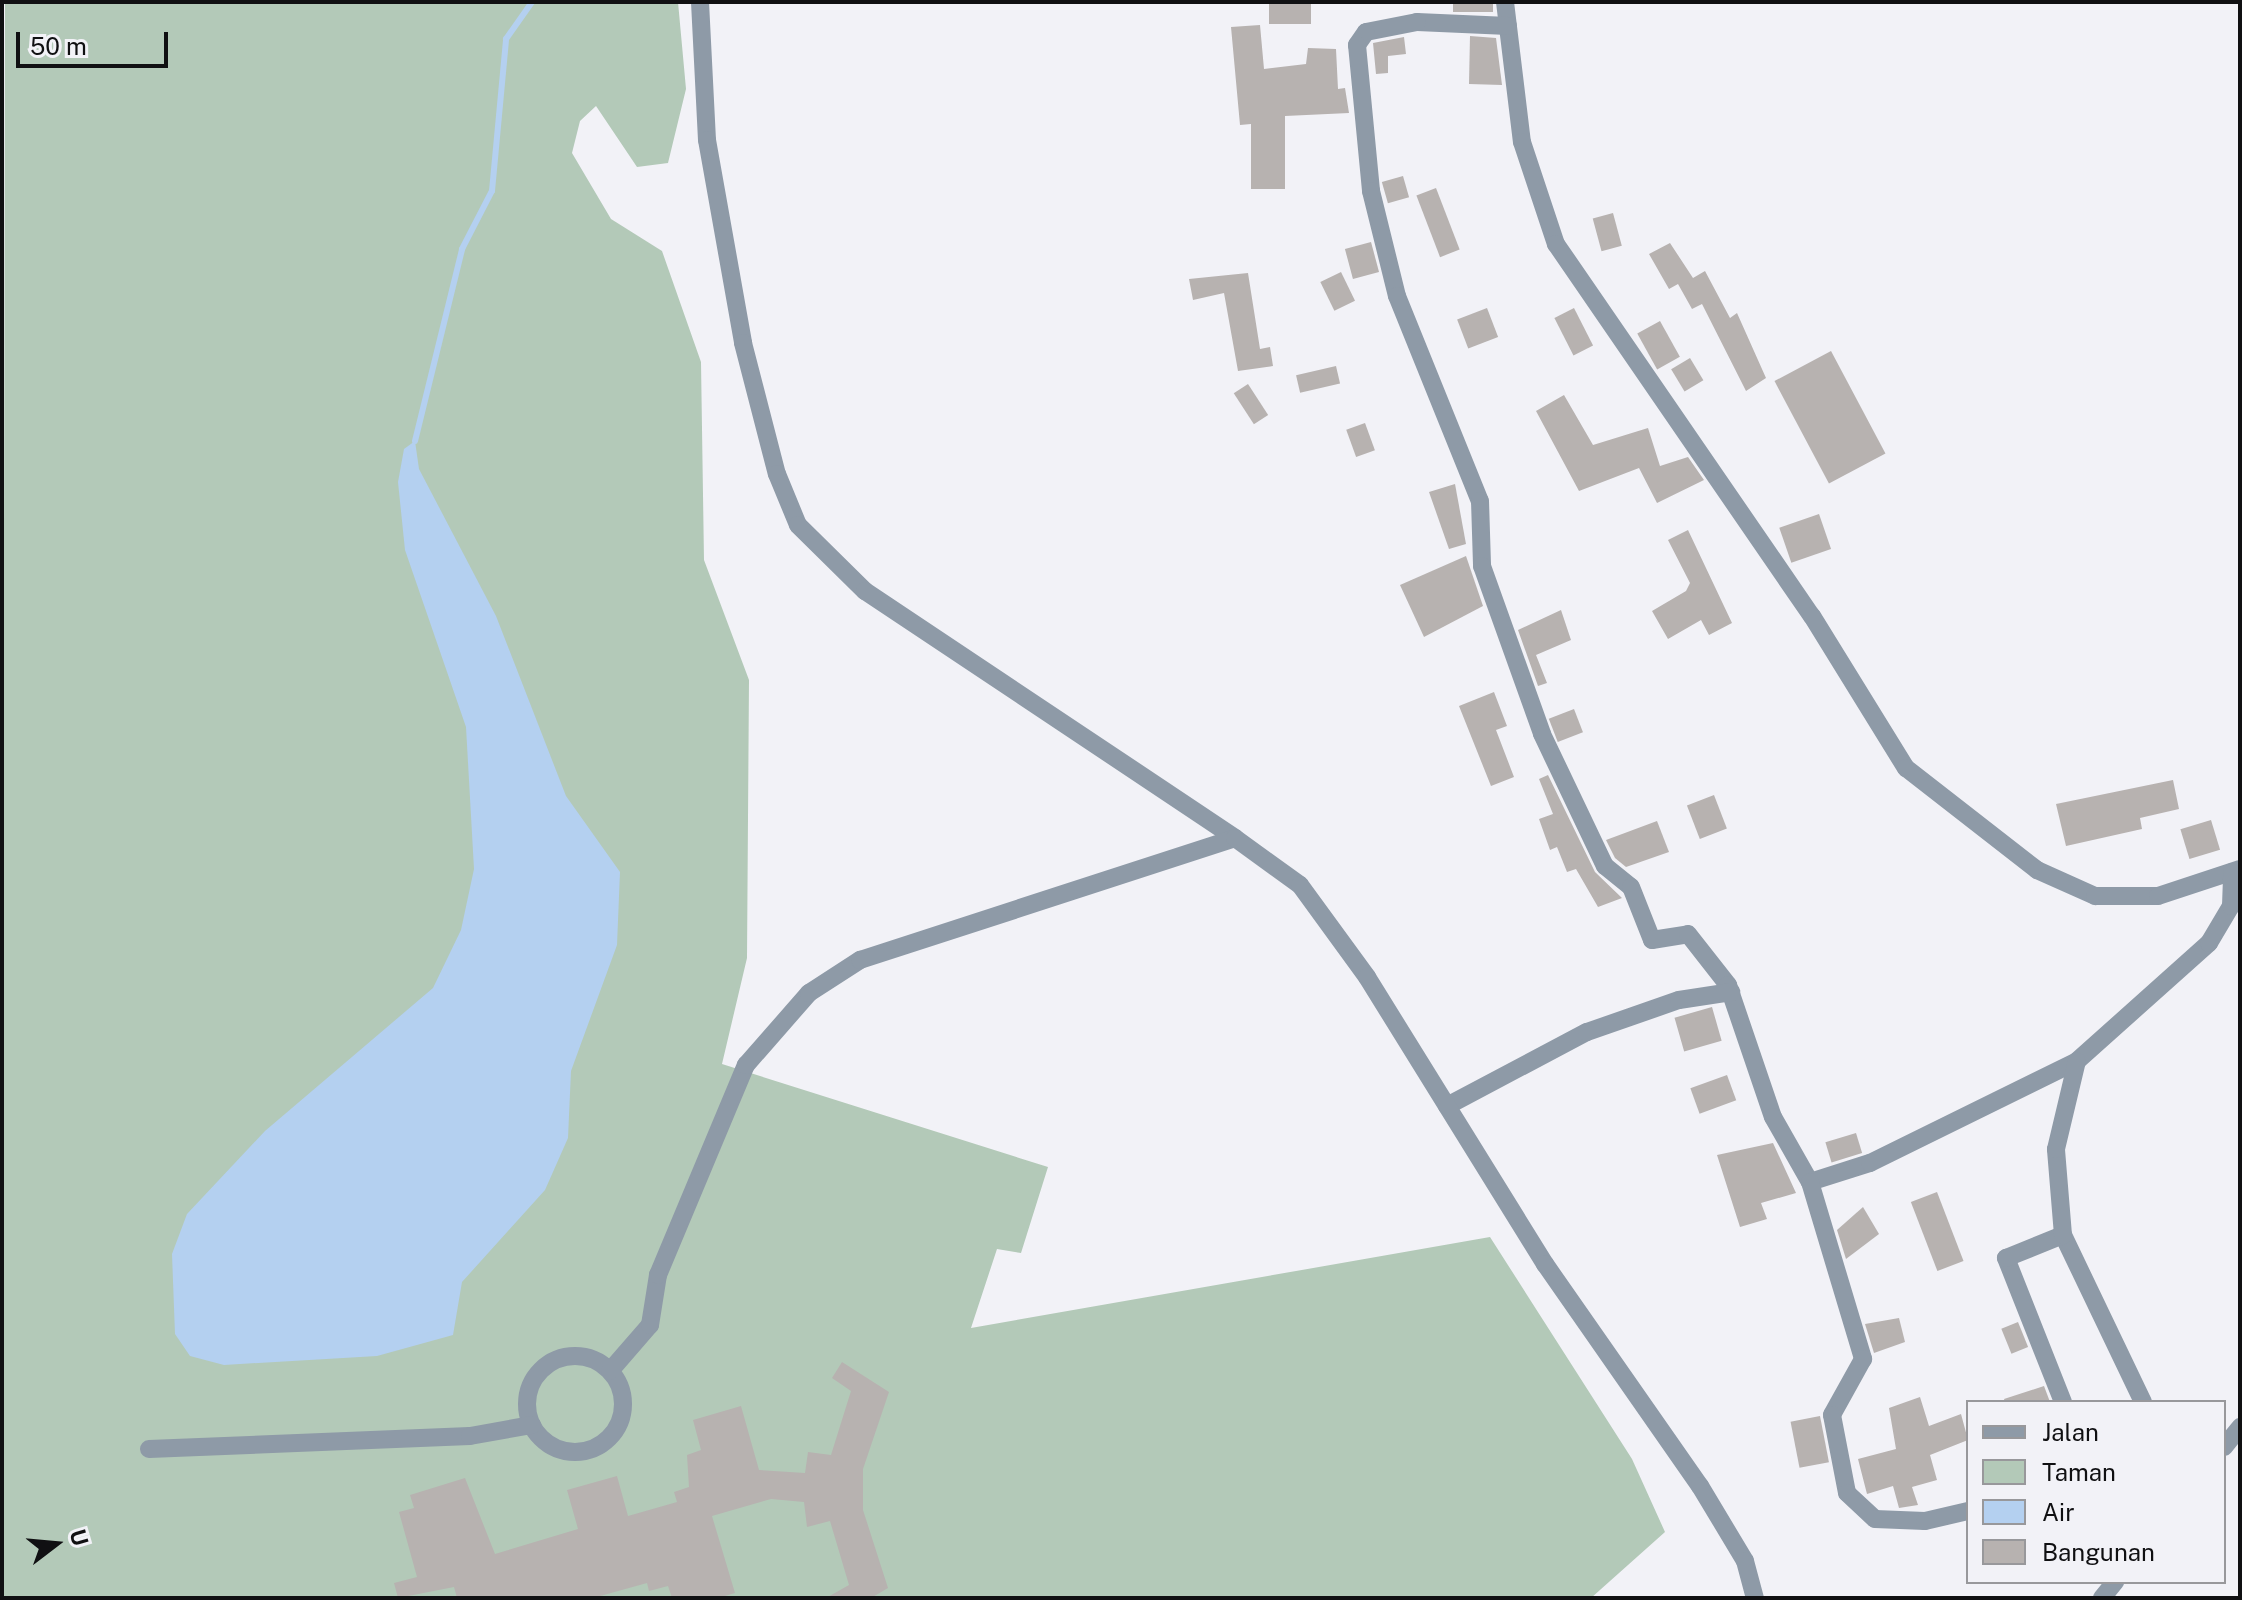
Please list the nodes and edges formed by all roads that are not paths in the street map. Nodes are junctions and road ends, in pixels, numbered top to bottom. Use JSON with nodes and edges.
{"nodes":[{"id":1,"x":700,"y":2,"type":"edge"},
{"id":2,"x":1505,"y":2,"type":"edge"},
{"id":3,"x":1508,"y":26,"type":"junction"},
{"id":4,"x":1235,"y":838,"type":"junction"},
{"id":5,"x":2236,"y":871,"type":"edge"},
{"id":6,"x":1731,"y":992,"type":"junction"},
{"id":7,"x":2077,"y":1061,"type":"junction"},
{"id":8,"x":1447,"y":1106,"type":"junction"},
{"id":9,"x":1810,"y":1182,"type":"junction"},
{"id":10,"x":2063,"y":1235,"type":"junction"},
{"id":11,"x":610,"y":1371,"type":"junction"},
{"id":12,"x":2062,"y":1400,"type":"edge"},
{"id":13,"x":2142,"y":1400,"type":"edge"},
{"id":14,"x":532,"y":1425,"type":"junction"},
{"id":15,"x":2240,"y":1427,"type":"edge"},
{"id":16,"x":2226,"y":1444,"type":"edge"},
{"id":17,"x":149,"y":1449,"type":"dead end"},
{"id":18,"x":1966,"y":1511,"type":"edge"},
{"id":19,"x":1755,"y":1598,"type":"edge"}],
"edges":[{"from":1,"to":4,"type":"street"},
{"from":2,"to":3,"type":"street"},
{"from":3,"to":5,"type":"street"},
{"from":3,"to":6,"type":"street"},
{"from":4,"to":8,"type":"street"},
{"from":4,"to":11,"type":"street"},
{"from":5,"to":7,"type":"street"},
{"from":6,"to":8,"type":"street"},
{"from":6,"to":9,"type":"street"},
{"from":7,"to":9,"type":"street"},
{"from":7,"to":10,"type":"street"},
{"from":8,"to":19,"type":"street"},
{"from":9,"to":18,"type":"street"},
{"from":10,"to":12,"type":"street"},
{"from":10,"to":13,"type":"street"},
{"from":11,"to":14,"type":"street"},
{"from":11,"to":14,"type":"street"},
{"from":14,"to":17,"type":"street"},
{"from":15,"to":16,"type":"street"}]}
